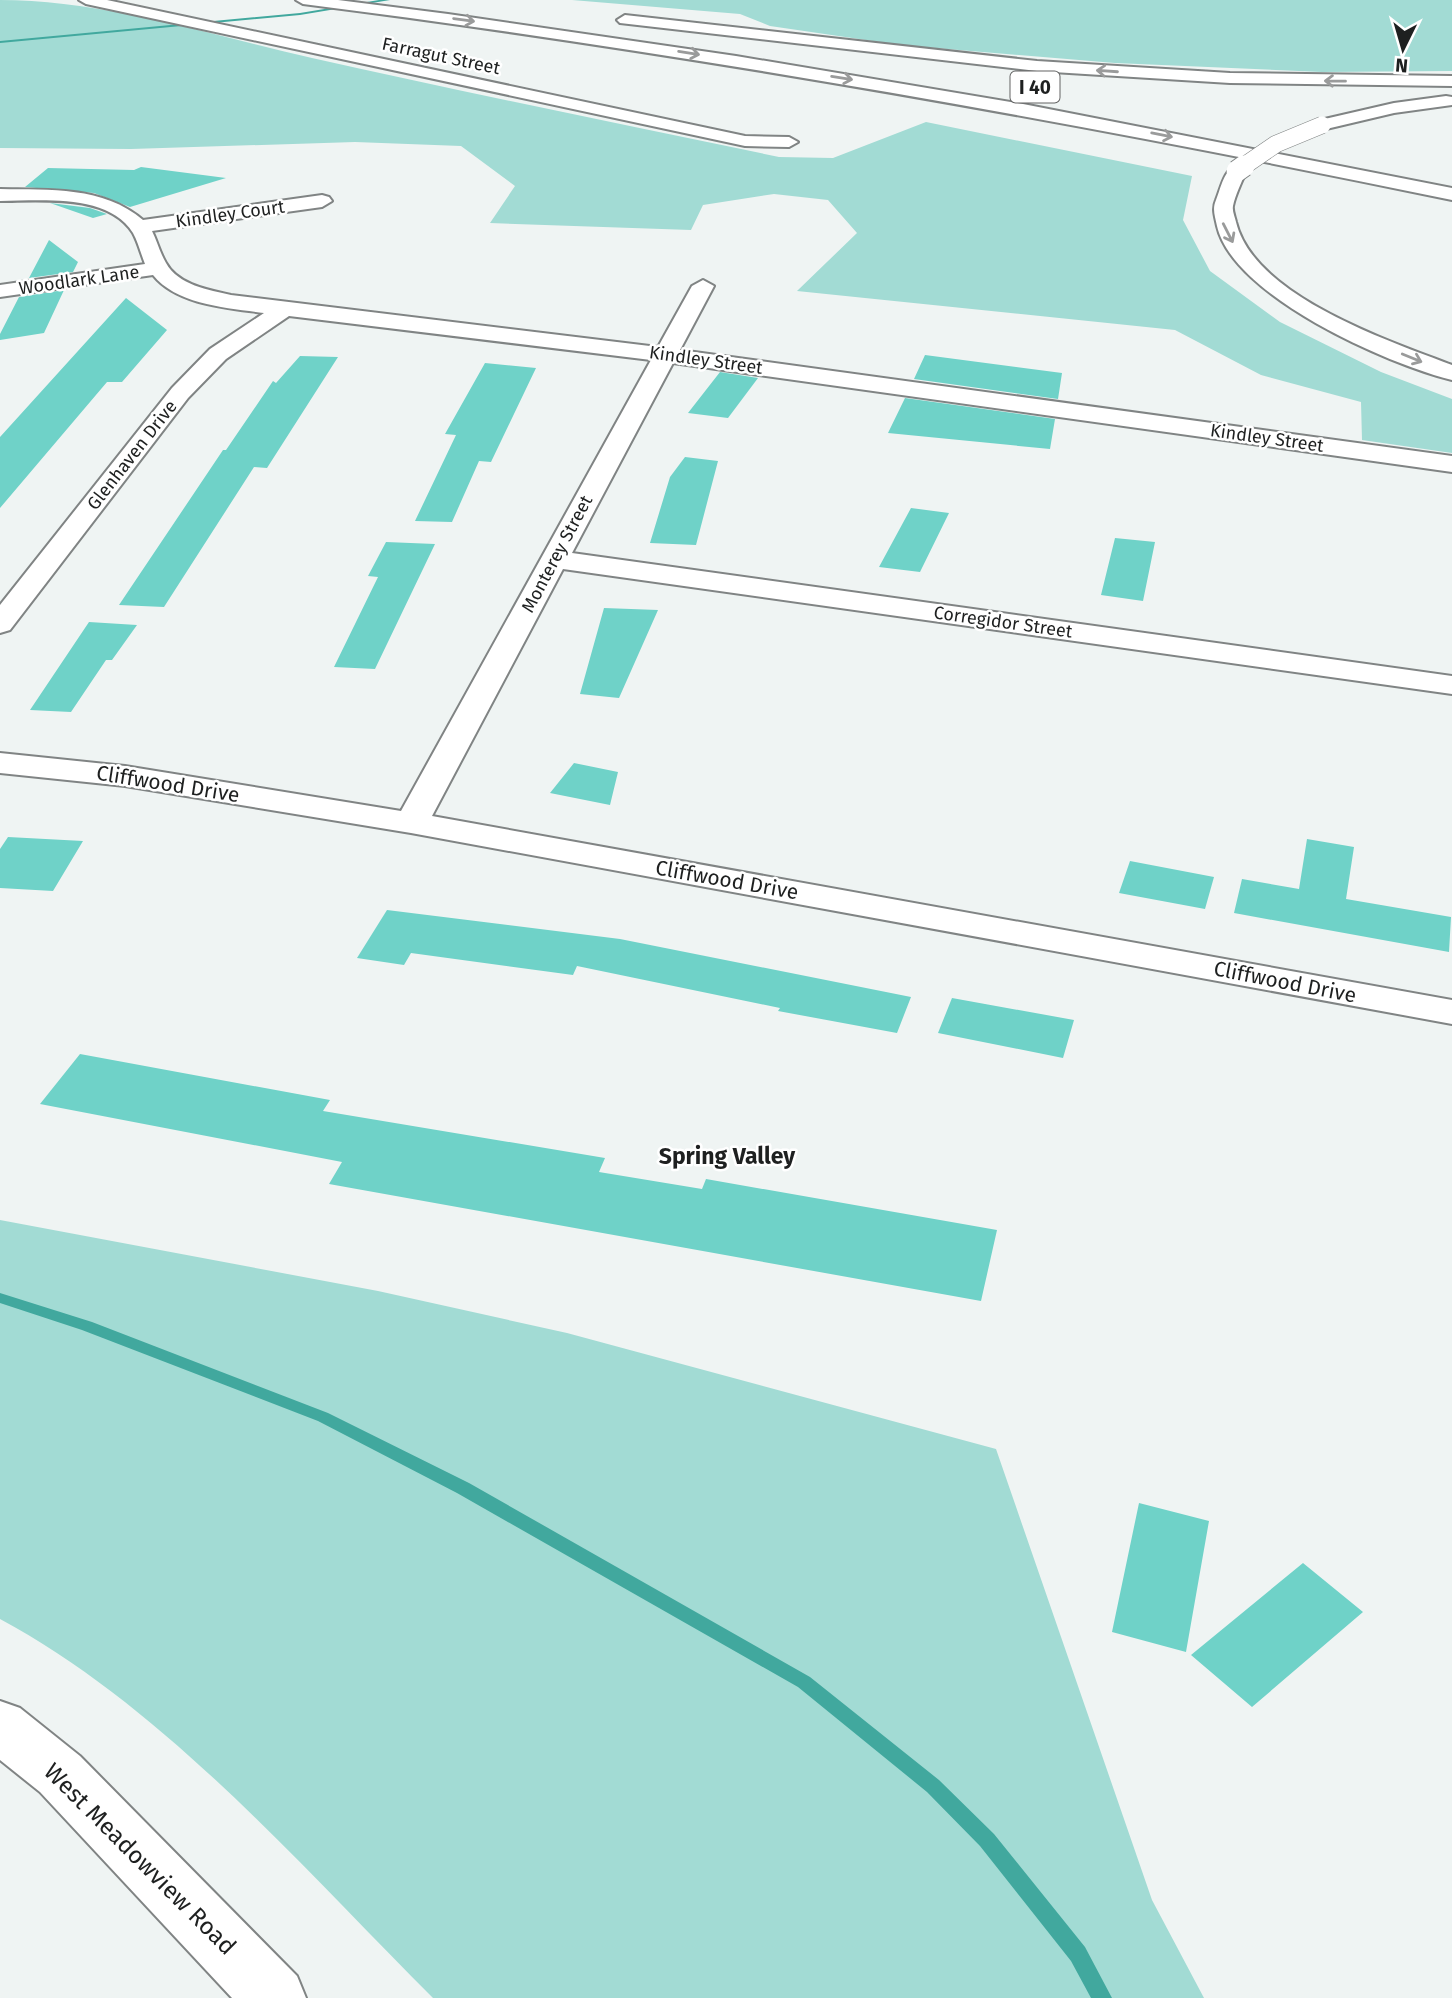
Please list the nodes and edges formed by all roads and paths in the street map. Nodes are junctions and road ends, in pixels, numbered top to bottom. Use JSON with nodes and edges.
{"nodes":[{"id":1,"x":86,"y":0,"type":"edge"},
{"id":2,"x":305,"y":0,"type":"edge"},
{"id":3,"x":985,"y":78,"type":"dead end"},
{"id":4,"x":1452,"y":82,"type":"edge"},
{"id":5,"x":1452,"y":100,"type":"edge"},
{"id":6,"x":1269,"y":131,"type":"dead end"},
{"id":7,"x":1321,"y":134,"type":"junction"},
{"id":8,"x":789,"y":142,"type":"dead end"},
{"id":9,"x":1388,"y":181,"type":"junction"},
{"id":10,"x":1452,"y":194,"type":"edge"},
{"id":11,"x":0,"y":195,"type":"edge"},
{"id":12,"x":322,"y":201,"type":"dead end"},
{"id":13,"x":1452,"y":206,"type":"edge"},
{"id":14,"x":139,"y":227,"type":"junction"},
{"id":15,"x":158,"y":268,"type":"junction"},
{"id":16,"x":702,"y":286,"type":"dead end"},
{"id":17,"x":0,"y":291,"type":"edge"},
{"id":18,"x":285,"y":308,"type":"junction"},
{"id":19,"x":665,"y":355,"type":"junction"},
{"id":20,"x":1452,"y":373,"type":"edge"},
{"id":21,"x":1452,"y":464,"type":"edge"},
{"id":22,"x":554,"y":559,"type":"junction"},
{"id":23,"x":0,"y":624,"type":"edge"},
{"id":24,"x":1452,"y":685,"type":"edge"},
{"id":25,"x":0,"y":763,"type":"edge"},
{"id":26,"x":411,"y":823,"type":"junction"},
{"id":27,"x":1452,"y":1012,"type":"edge"},
{"id":28,"x":0,"y":1726,"type":"edge"},
{"id":29,"x":268,"y":1994,"type":"edge"}],
"edges":[{"from":1,"to":8,"type":"main road","name":"Farragut Street"},
{"from":2,"to":9,"type":"main road","number":"I 40","one_way":true},
{"from":4,"to":3,"type":"main road","number":"I 40","one_way":true},
{"from":5,"to":7,"type":"main road"},
{"from":6,"to":7,"type":"main road"},
{"from":7,"to":20,"type":"main road","one_way":true,"bridge":true},
{"from":9,"to":10,"type":"main road","number":"I 40"},
{"from":9,"to":13,"type":"main road"},
{"from":11,"to":14,"type":"main road"},
{"from":12,"to":14,"type":"main road","name":"Kindley Court"},
{"from":14,"to":15,"type":"main road","name":"Kindley Street"},
{"from":15,"to":17,"type":"main road","name":"Woodlark Lane"},
{"from":15,"to":18,"type":"main road","name":"Kindley Street"},
{"from":16,"to":19,"type":"main road","name":"Monterey Street"},
{"from":18,"to":19,"type":"main road","name":"Kindley Street"},
{"from":18,"to":23,"type":"main road","name":"Glenhaven Drive"},
{"from":19,"to":21,"type":"main road","name":"Kindley Street"},
{"from":19,"to":22,"type":"main road","name":"Monterey Street"},
{"from":22,"to":24,"type":"main road","name":"Corregidor Street"},
{"from":22,"to":26,"type":"main road","name":"Monterey Street"},
{"from":25,"to":26,"type":"main road","name":"Cliffwood Drive"},
{"from":26,"to":27,"type":"main road","name":"Cliffwood Drive"},
{"from":28,"to":29,"type":"main road","name":"West Meadowview Road"}]}
